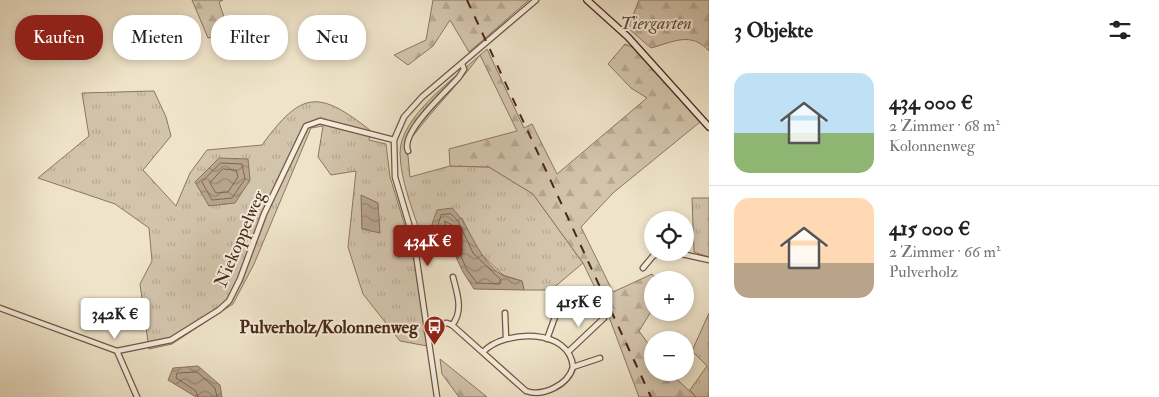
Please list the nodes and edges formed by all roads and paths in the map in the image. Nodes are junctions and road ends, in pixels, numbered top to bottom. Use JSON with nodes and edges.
{"nodes":[{"id":1,"x":536,"y":0,"type":"edge"},
{"id":2,"x":587,"y":0,"type":"edge"},
{"id":3,"x":462,"y":64,"type":"junction"},
{"id":4,"x":709,"y":127,"type":"edge"},
{"id":5,"x":394,"y":140,"type":"junction"},
{"id":6,"x":408,"y":151,"type":"dead end"},
{"id":7,"x":694,"y":257,"type":"edge"},
{"id":8,"x":709,"y":260,"type":"edge"},
{"id":9,"x":649,"y":261,"type":"edge"},
{"id":10,"x":643,"y":268,"type":"dead end"},
{"id":11,"x":453,"y":277,"type":"dead end"},
{"id":12,"x":0,"y":308,"type":"edge"},
{"id":13,"x":505,"y":313,"type":"dead end"},
{"id":14,"x":555,"y":317,"type":"dead end"},
{"id":15,"x":604,"y":318,"type":"dead end"},
{"id":16,"x":427,"y":325,"type":"junction"},
{"id":17,"x":452,"y":326,"type":"junction"},
{"id":18,"x":506,"y":338,"type":"junction"},
{"id":19,"x":547,"y":339,"type":"junction"},
{"id":20,"x":117,"y":351,"type":"junction"},
{"id":21,"x":483,"y":352,"type":"junction"},
{"id":22,"x":568,"y":352,"type":"junction"},
{"id":23,"x":600,"y":358,"type":"dead end"},
{"id":24,"x":574,"y":367,"type":"junction"},
{"id":25,"x":137,"y":397,"type":"edge"},
{"id":26,"x":437,"y":397,"type":"edge"}],
"edges":[{"from":1,"to":3,"type":"street"},
{"from":2,"to":4,"type":"street"},
{"from":3,"to":5,"type":"street"},
{"from":3,"to":6,"type":"street"},
{"from":5,"to":16,"type":"street"},
{"from":5,"to":20,"type":"street","name":"Niekoppelweg"},
{"from":7,"to":8,"type":"street"},
{"from":9,"to":10,"type":"street"},
{"from":11,"to":17,"type":"street"},
{"from":12,"to":20,"type":"street"},
{"from":13,"to":18,"type":"street"},
{"from":14,"to":19,"type":"street"},
{"from":15,"to":22,"type":"street"},
{"from":16,"to":17,"type":"street"},
{"from":16,"to":26,"type":"street"},
{"from":17,"to":21,"type":"street"},
{"from":18,"to":19,"type":"street"},
{"from":18,"to":21,"type":"street"},
{"from":19,"to":22,"type":"street"},
{"from":20,"to":25,"type":"street"},
{"from":21,"to":24,"type":"street"},
{"from":22,"to":24,"type":"street"},
{"from":23,"to":24,"type":"street"}]}
